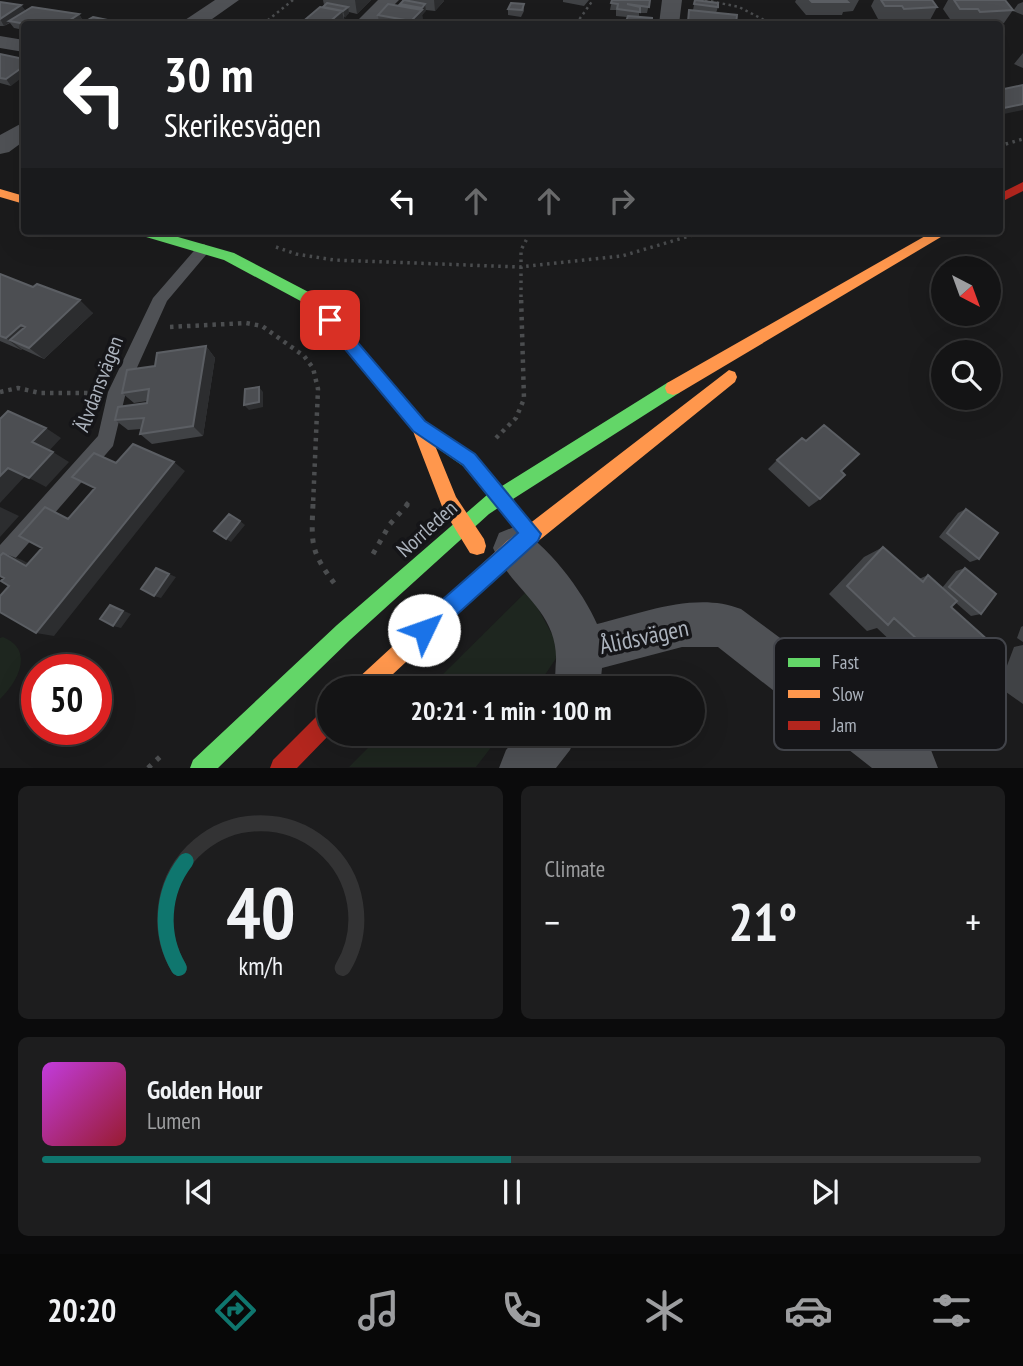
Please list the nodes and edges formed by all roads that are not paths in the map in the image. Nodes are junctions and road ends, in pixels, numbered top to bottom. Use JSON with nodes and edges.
{"nodes":[{"id":1,"x":229,"y":0,"type":"edge"},
{"id":2,"x":390,"y":0,"type":"edge"},
{"id":3,"x":672,"y":0,"type":"edge"},
{"id":4,"x":197,"y":21,"type":"edge"},
{"id":5,"x":367,"y":21,"type":"edge"},
{"id":6,"x":669,"y":21,"type":"edge"},
{"id":7,"x":0,"y":42,"type":"edge"},
{"id":8,"x":21,"y":46,"type":"edge"},
{"id":9,"x":21,"y":132,"type":"edge"},
{"id":10,"x":0,"y":146,"type":"edge"},
{"id":11,"x":1023,"y":186,"type":"edge"},
{"id":12,"x":0,"y":193,"type":"edge"},
{"id":13,"x":1003,"y":198,"type":"edge"},
{"id":14,"x":21,"y":199,"type":"edge"},
{"id":15,"x":155,"y":235,"type":"edge"},
{"id":16,"x":937,"y":235,"type":"edge"},
{"id":17,"x":204,"y":249,"type":"junction"},
{"id":18,"x":823,"y":301,"type":"junction"},
{"id":19,"x":419,"y":426,"type":"junction"},
{"id":20,"x":500,"y":497,"type":"junction"},
{"id":21,"x":462,"y":526,"type":"junction"},
{"id":22,"x":513,"y":550,"type":"junction"},
{"id":23,"x":0,"y":561,"type":"edge"},
{"id":24,"x":774,"y":662,"type":"edge"},
{"id":25,"x":577,"y":669,"type":"edge"},
{"id":26,"x":375,"y":676,"type":"edge"},
{"id":27,"x":317,"y":732,"type":"edge"},
{"id":28,"x":542,"y":746,"type":"edge"},
{"id":29,"x":890,"y":750,"type":"edge"},
{"id":30,"x":201,"y":768,"type":"edge"},
{"id":31,"x":281,"y":768,"type":"edge"},
{"id":32,"x":524,"y":768,"type":"edge"},
{"id":33,"x":914,"y":768,"type":"edge"}],
"edges":[{"from":1,"to":4,"type":"street"},
{"from":2,"to":5,"type":"street"},
{"from":3,"to":6,"type":"street"},
{"from":7,"to":8,"type":"street"},
{"from":9,"to":10,"type":"street"},
{"from":11,"to":13,"type":"main road"},
{"from":12,"to":14,"type":"main road"},
{"from":15,"to":17,"type":"main road"},
{"from":16,"to":18,"type":"main road","name":"Norrleden"},
{"from":17,"to":19,"type":"main road"},
{"from":17,"to":23,"type":"lane","name":"Älvdansvägen"},
{"from":18,"to":20,"type":"main road","name":"Norrleden"},
{"from":18,"to":22,"type":"main road","name":"Norrleden"},
{"from":19,"to":20,"type":"main road"},
{"from":19,"to":21,"type":"main road"},
{"from":20,"to":21,"type":"main road","name":"Norrleden"},
{"from":20,"to":22,"type":"main road"},
{"from":21,"to":22,"type":"main road"},
{"from":21,"to":30,"type":"main road","name":"Norrleden"},
{"from":22,"to":25,"type":"street"},
{"from":22,"to":26,"type":"main road","name":"Norrleden"},
{"from":24,"to":25,"type":"street","name":"Ålidsvägen"},
{"from":27,"to":31,"type":"main road"},
{"from":28,"to":32,"type":"street"},
{"from":29,"to":33,"type":"street","name":"Ålidsvägen"}]}
